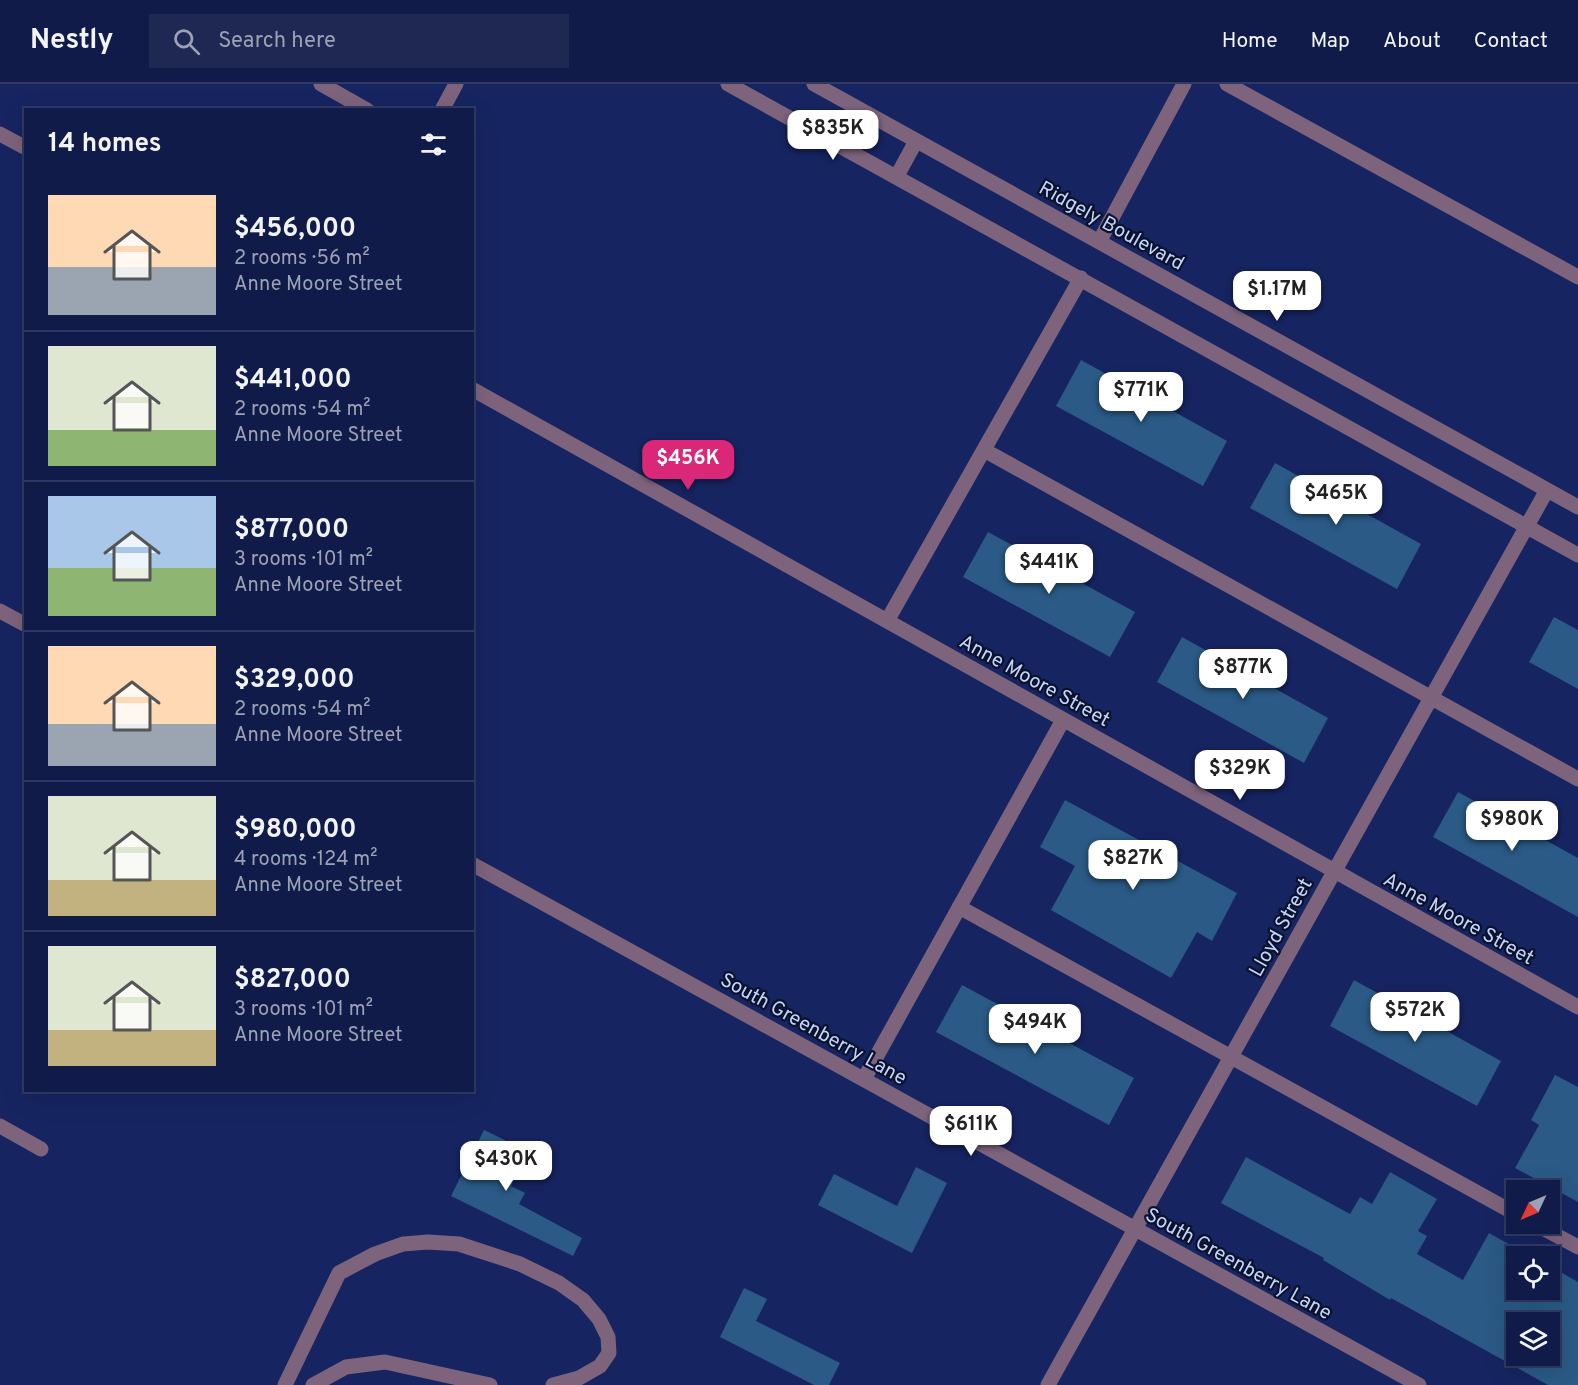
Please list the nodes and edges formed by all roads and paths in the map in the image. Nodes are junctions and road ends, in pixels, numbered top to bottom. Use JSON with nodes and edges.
{"nodes":[{"id":1,"x":321,"y":84,"type":"edge"},
{"id":2,"x":456,"y":84,"type":"edge"},
{"id":3,"x":728,"y":84,"type":"edge"},
{"id":4,"x":814,"y":84,"type":"edge"},
{"id":5,"x":1184,"y":84,"type":"edge"},
{"id":6,"x":1227,"y":84,"type":"edge"},
{"id":7,"x":363,"y":108,"type":"edge"},
{"id":8,"x":443,"y":108,"type":"edge"},
{"id":9,"x":0,"y":134,"type":"edge"},
{"id":10,"x":916,"y":141,"type":"junction"},
{"id":11,"x":24,"y":147,"type":"edge"},
{"id":12,"x":897,"y":176,"type":"junction"},
{"id":13,"x":1099,"y":242,"type":"junction"},
{"id":14,"x":1578,"y":277,"type":"edge"},
{"id":15,"x":1081,"y":278,"type":"junction"},
{"id":16,"x":474,"y":392,"type":"edge"},
{"id":17,"x":984,"y":450,"type":"junction"},
{"id":18,"x":1547,"y":490,"type":"junction"},
{"id":19,"x":1578,"y":507,"type":"edge"},
{"id":20,"x":1527,"y":527,"type":"junction"},
{"id":21,"x":1578,"y":555,"type":"edge"},
{"id":22,"x":0,"y":611,"type":"edge"},
{"id":23,"x":887,"y":621,"type":"junction"},
{"id":24,"x":24,"y":624,"type":"edge"},
{"id":25,"x":1431,"y":698,"type":"junction"},
{"id":26,"x":1063,"y":720,"type":"junction"},
{"id":27,"x":1578,"y":779,"type":"edge"},
{"id":28,"x":474,"y":865,"type":"edge"},
{"id":29,"x":1334,"y":873,"type":"junction"},
{"id":30,"x":959,"y":907,"type":"junction"},
{"id":31,"x":1578,"y":1007,"type":"edge"},
{"id":32,"x":1231,"y":1058,"type":"junction"},
{"id":33,"x":864,"y":1079,"type":"junction"},
{"id":34,"x":0,"y":1126,"type":"edge"},
{"id":35,"x":41,"y":1149,"type":"dead end"},
{"id":36,"x":1506,"y":1209,"type":"edge"},
{"id":37,"x":1135,"y":1229,"type":"junction"},
{"id":38,"x":1554,"y":1234,"type":"edge"},
{"id":39,"x":1578,"y":1247,"type":"edge"},
{"id":40,"x":285,"y":1385,"type":"edge"},
{"id":41,"x":313,"y":1385,"type":"edge"},
{"id":42,"x":490,"y":1385,"type":"edge"},
{"id":43,"x":553,"y":1385,"type":"edge"},
{"id":44,"x":1048,"y":1385,"type":"edge"},
{"id":45,"x":1419,"y":1385,"type":"edge"}],
"edges":[{"from":1,"to":7,"type":"street"},
{"from":2,"to":8,"type":"street"},
{"from":3,"to":12,"type":"street"},
{"from":4,"to":10,"type":"street","name":"Ridgely Boulevard"},
{"from":5,"to":13,"type":"street"},
{"from":6,"to":14,"type":"street"},
{"from":9,"to":11,"type":"street"},
{"from":10,"to":12,"type":"street"},
{"from":10,"to":13,"type":"street","name":"Ridgely Boulevard"},
{"from":12,"to":15,"type":"street"},
{"from":13,"to":18,"type":"street","name":"Ridgely Boulevard"},
{"from":15,"to":17,"type":"street"},
{"from":15,"to":20,"type":"street"},
{"from":16,"to":23,"type":"street","name":"Anne Moore Street"},
{"from":17,"to":23,"type":"street"},
{"from":17,"to":25,"type":"street"},
{"from":18,"to":19,"type":"street","name":"Ridgely Boulevard"},
{"from":18,"to":20,"type":"street","name":"Lloyd Street"},
{"from":20,"to":21,"type":"street"},
{"from":20,"to":25,"type":"street","name":"Lloyd Street"},
{"from":22,"to":24,"type":"street"},
{"from":23,"to":26,"type":"street","name":"Anne Moore Street"},
{"from":25,"to":27,"type":"street"},
{"from":25,"to":29,"type":"street","name":"Lloyd Street"},
{"from":26,"to":29,"type":"street","name":"Anne Moore Street"},
{"from":26,"to":30,"type":"street"},
{"from":28,"to":33,"type":"street","name":"South Greenberry Lane"},
{"from":29,"to":31,"type":"street","name":"Anne Moore Street"},
{"from":29,"to":32,"type":"street","name":"Lloyd Street"},
{"from":30,"to":32,"type":"street"},
{"from":30,"to":33,"type":"street"},
{"from":32,"to":36,"type":"street"},
{"from":32,"to":37,"type":"street","name":"Lloyd Street"},
{"from":33,"to":37,"type":"street","name":"South Greenberry Lane"},
{"from":34,"to":35,"type":"street"},
{"from":37,"to":44,"type":"street","name":"Lloyd Street"},
{"from":37,"to":45,"type":"street","name":"South Greenberry Lane"},
{"from":38,"to":39,"type":"street"},
{"from":40,"to":43,"type":"street"},
{"from":41,"to":42,"type":"street"}]}
